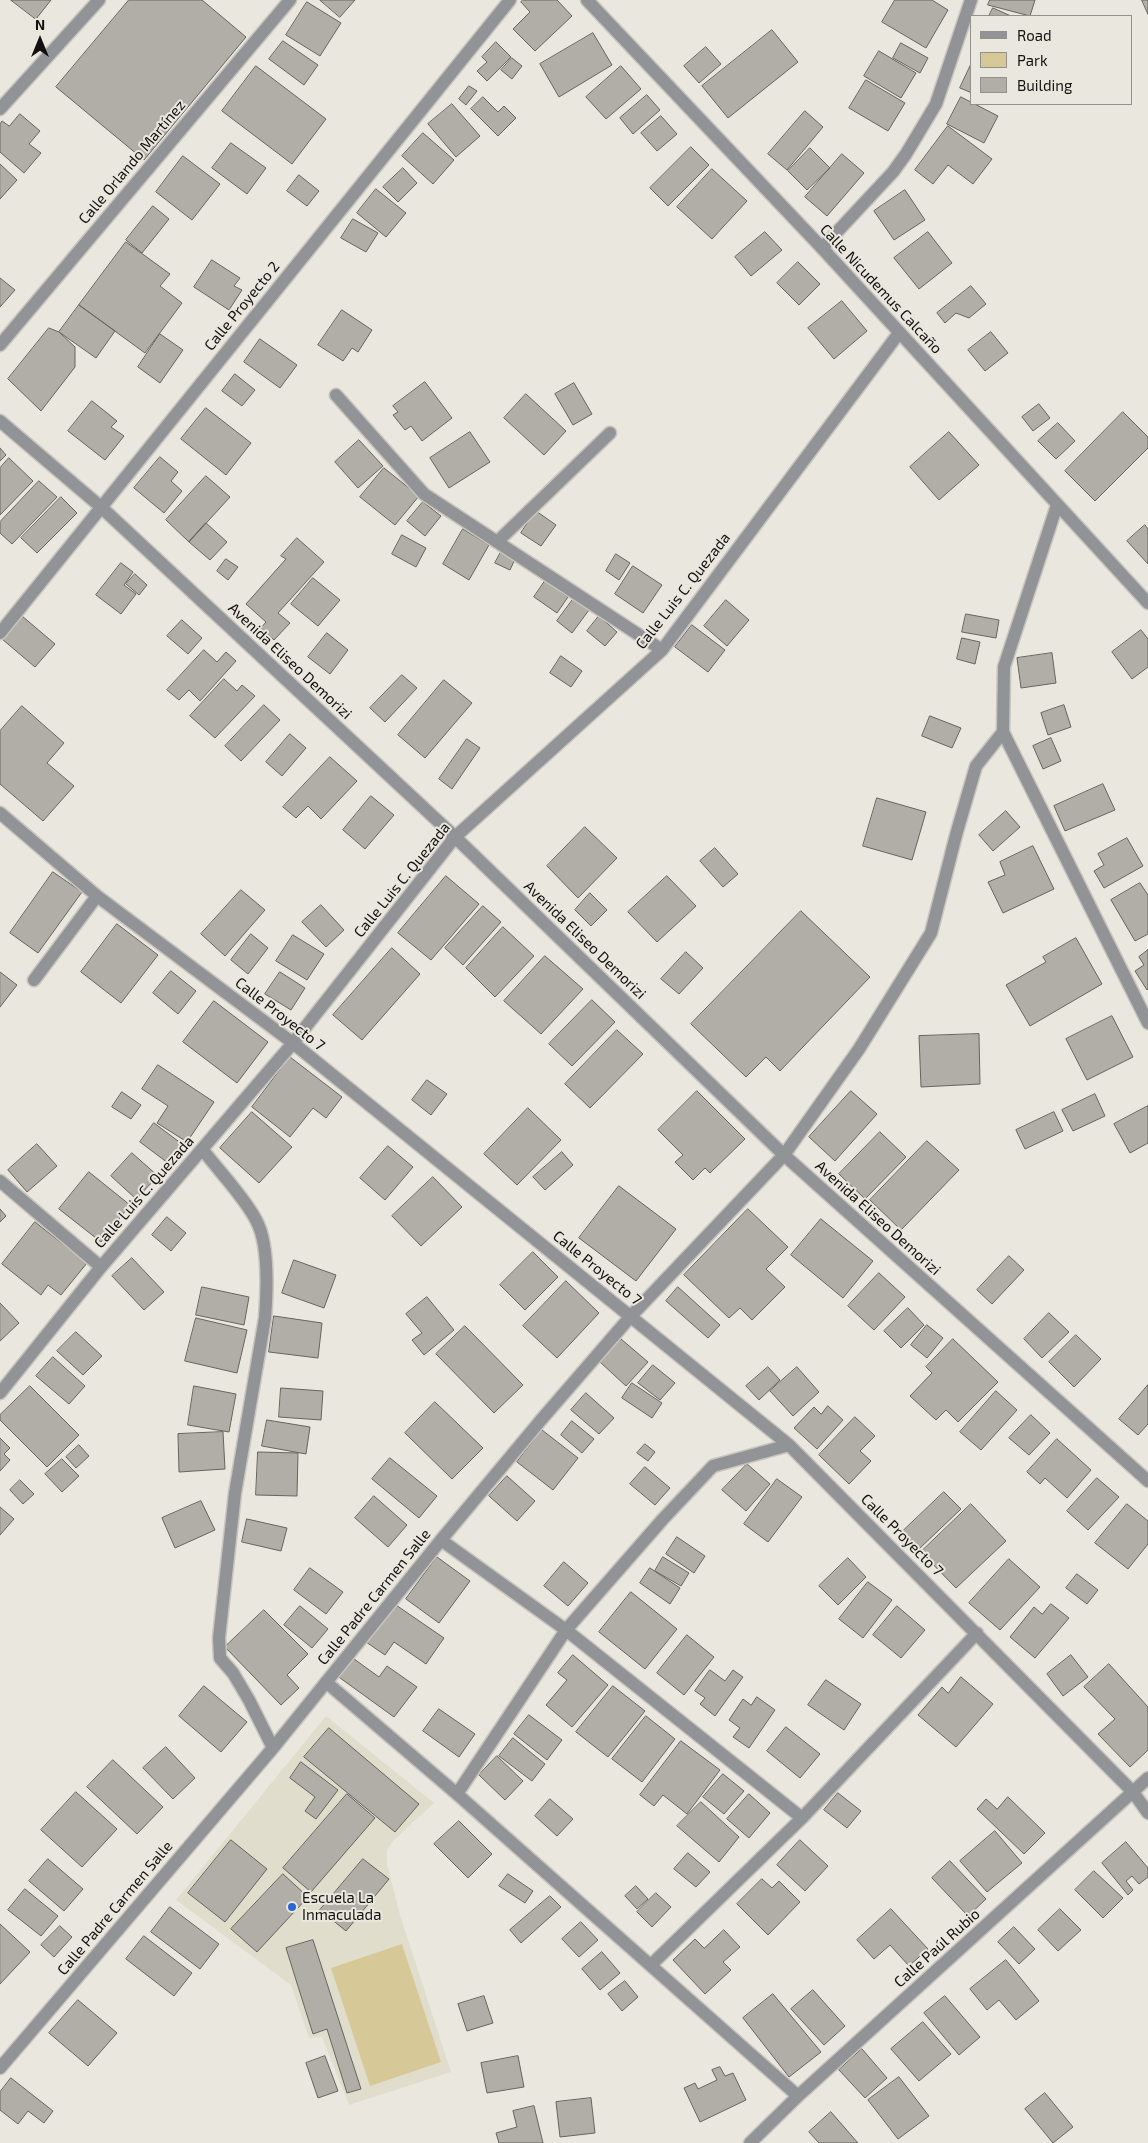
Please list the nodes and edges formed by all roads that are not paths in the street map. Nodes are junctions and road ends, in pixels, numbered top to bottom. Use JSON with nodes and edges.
{"nodes":[{"id":1,"x":99,"y":0,"type":"edge"},
{"id":2,"x":290,"y":0,"type":"edge"},
{"id":3,"x":510,"y":0,"type":"edge"},
{"id":4,"x":587,"y":0,"type":"edge"},
{"id":5,"x":971,"y":0,"type":"edge"},
{"id":6,"x":0,"y":109,"type":"edge"},
{"id":7,"x":822,"y":248,"type":"junction"},
{"id":8,"x":899,"y":333,"type":"junction"},
{"id":9,"x":0,"y":344,"type":"edge"},
{"id":10,"x":336,"y":395,"type":"dead end"},
{"id":11,"x":0,"y":422,"type":"edge"},
{"id":12,"x":610,"y":433,"type":"dead end"},
{"id":13,"x":1057,"y":504,"type":"junction"},
{"id":14,"x":100,"y":507,"type":"junction"},
{"id":15,"x":497,"y":542,"type":"junction"},
{"id":16,"x":1148,"y":603,"type":"edge"},
{"id":17,"x":0,"y":633,"type":"edge"},
{"id":18,"x":662,"y":650,"type":"junction"},
{"id":19,"x":1003,"y":732,"type":"junction"},
{"id":20,"x":0,"y":813,"type":"edge"},
{"id":21,"x":456,"y":837,"type":"junction"},
{"id":22,"x":97,"y":896,"type":"junction"},
{"id":23,"x":34,"y":980,"type":"dead end"},
{"id":24,"x":1148,"y":1023,"type":"edge"},
{"id":25,"x":293,"y":1043,"type":"junction"},
{"id":26,"x":202,"y":1150,"type":"junction"},
{"id":27,"x":784,"y":1155,"type":"junction"},
{"id":28,"x":0,"y":1181,"type":"edge"},
{"id":29,"x":101,"y":1267,"type":"junction"},
{"id":30,"x":632,"y":1316,"type":"junction"},
{"id":31,"x":0,"y":1393,"type":"edge"},
{"id":32,"x":789,"y":1445,"type":"junction"},
{"id":33,"x":1148,"y":1481,"type":"edge"},
{"id":34,"x":441,"y":1540,"type":"junction"},
{"id":35,"x":566,"y":1630,"type":"junction"},
{"id":36,"x":977,"y":1633,"type":"junction"},
{"id":37,"x":326,"y":1682,"type":"junction"},
{"id":38,"x":272,"y":1748,"type":"junction"},
{"id":39,"x":1148,"y":1778,"type":"edge"},
{"id":40,"x":1134,"y":1792,"type":"junction"},
{"id":41,"x":457,"y":1794,"type":"junction"},
{"id":42,"x":1148,"y":1813,"type":"edge"},
{"id":43,"x":802,"y":1818,"type":"junction"},
{"id":44,"x":651,"y":1964,"type":"junction"},
{"id":45,"x":0,"y":2068,"type":"edge"},
{"id":46,"x":798,"y":2096,"type":"junction"},
{"id":47,"x":750,"y":2143,"type":"edge"}],
"edges":[{"from":1,"to":6,"type":"street"},
{"from":2,"to":9,"type":"street","name":"Calle Orlando Martínez"},
{"from":3,"to":14,"type":"street","name":"Calle Proyecto 2"},
{"from":4,"to":7,"type":"street","name":"Calle Nicudemus Calcaño"},
{"from":5,"to":7,"type":"street"},
{"from":7,"to":8,"type":"street","name":"Calle Nicudemus Calcaño"},
{"from":8,"to":13,"type":"street","name":"Calle Nicudemus Calcaño"},
{"from":8,"to":18,"type":"street","name":"Calle Luis C. Quezada"},
{"from":10,"to":15,"type":"street"},
{"from":11,"to":14,"type":"street","name":"Avenida Eliseo Demorizi"},
{"from":12,"to":15,"type":"street"},
{"from":13,"to":16,"type":"street","name":"Calle Nicudemus Calcaño"},
{"from":13,"to":19,"type":"street"},
{"from":14,"to":17,"type":"street","name":"Calle Proyecto 2"},
{"from":14,"to":21,"type":"street","name":"Avenida Eliseo Demorizi"},
{"from":15,"to":18,"type":"street"},
{"from":18,"to":21,"type":"street","name":"Calle Luis C. Quezada"},
{"from":19,"to":24,"type":"street"},
{"from":19,"to":27,"type":"street","name":"Calle Padre Carmen Salle"},
{"from":20,"to":22,"type":"street","name":"Calle Proyecto 7"},
{"from":21,"to":25,"type":"street","name":"Calle Luis C. Quezada"},
{"from":21,"to":27,"type":"street","name":"Avenida Eliseo Demorizi"},
{"from":22,"to":23,"type":"street"},
{"from":22,"to":25,"type":"street","name":"Calle Proyecto 7"},
{"from":25,"to":26,"type":"street","name":"Calle Luis C. Quezada"},
{"from":25,"to":30,"type":"street","name":"Calle Proyecto 7"},
{"from":26,"to":29,"type":"street","name":"Calle Luis C. Quezada"},
{"from":26,"to":38,"type":"street"},
{"from":27,"to":30,"type":"street","name":"Calle Padre Carmen Salle"},
{"from":27,"to":33,"type":"street","name":"Avenida Eliseo Demorizi"},
{"from":28,"to":29,"type":"street"},
{"from":29,"to":31,"type":"street","name":"Calle Luis C. Quezada"},
{"from":30,"to":32,"type":"street","name":"Calle Proyecto 7"},
{"from":30,"to":34,"type":"street","name":"Calle Padre Carmen Salle"},
{"from":32,"to":35,"type":"street"},
{"from":32,"to":36,"type":"street","name":"Calle Proyecto 7"},
{"from":34,"to":35,"type":"street"},
{"from":34,"to":37,"type":"street","name":"Calle Padre Carmen Salle"},
{"from":35,"to":41,"type":"street"},
{"from":35,"to":43,"type":"street"},
{"from":36,"to":40,"type":"street","name":"Calle Proyecto 7"},
{"from":36,"to":43,"type":"street"},
{"from":37,"to":38,"type":"street","name":"Calle Padre Carmen Salle"},
{"from":37,"to":41,"type":"street"},
{"from":38,"to":45,"type":"street","name":"Calle Padre Carmen Salle"},
{"from":39,"to":40,"type":"street","name":"Calle Paúl Rubio"},
{"from":40,"to":42,"type":"street","name":"Calle Proyecto 7"},
{"from":40,"to":46,"type":"street","name":"Calle Paúl Rubio"},
{"from":41,"to":44,"type":"street"},
{"from":43,"to":44,"type":"street"},
{"from":44,"to":46,"type":"street"},
{"from":46,"to":47,"type":"street","name":"Calle Paúl Rubio"}]}
